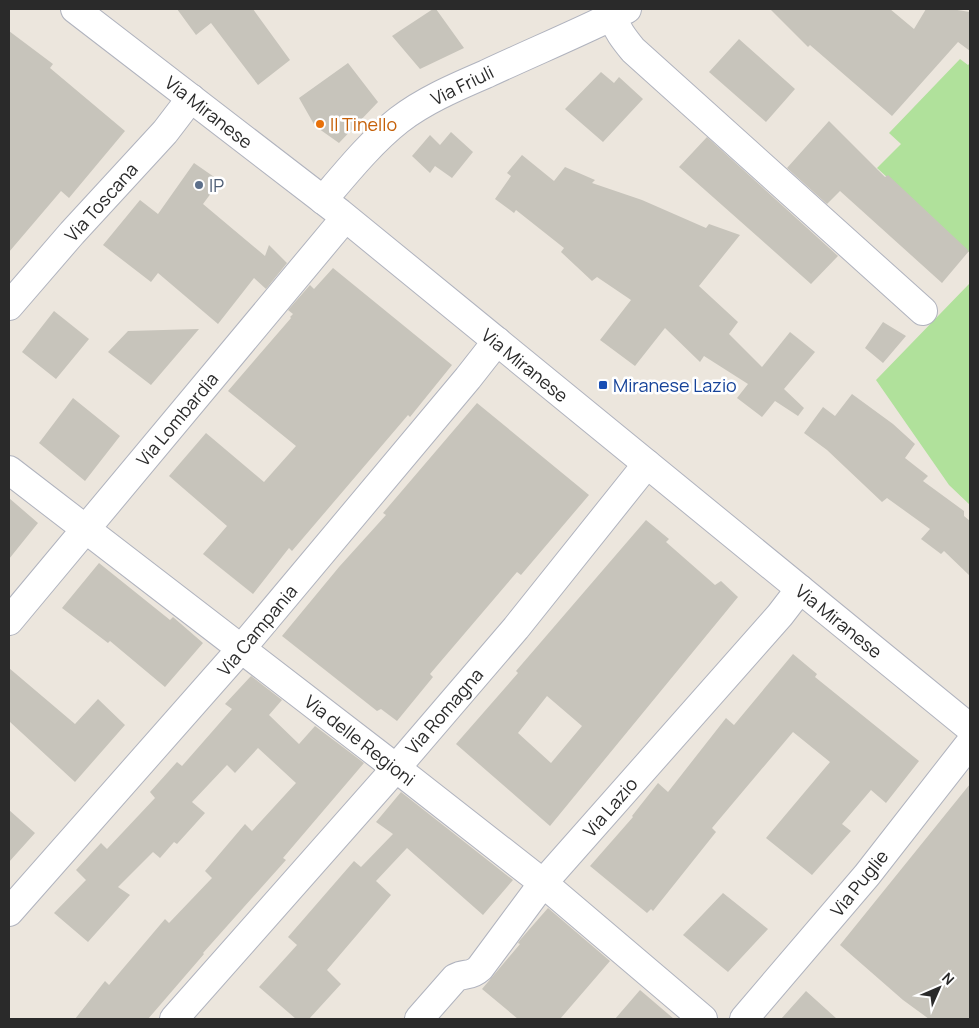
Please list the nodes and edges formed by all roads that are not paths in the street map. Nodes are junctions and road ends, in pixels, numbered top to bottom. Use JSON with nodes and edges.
{"nodes":[{"id":1,"x":81,"y":10,"type":"edge"},
{"id":2,"x":620,"y":12,"type":"edge"},
{"id":3,"x":191,"y":98,"type":"junction"},
{"id":4,"x":323,"y":200,"type":"junction"},
{"id":5,"x":346,"y":218,"type":"junction"},
{"id":6,"x":9,"y":306,"type":"edge"},
{"id":7,"x":923,"y":311,"type":"dead end"},
{"id":8,"x":497,"y":341,"type":"junction"},
{"id":9,"x":648,"y":464,"type":"junction"},
{"id":10,"x":9,"y":470,"type":"edge"},
{"id":11,"x":86,"y":529,"type":"junction"},
{"id":12,"x":800,"y":589,"type":"junction"},
{"id":13,"x":9,"y":621,"type":"edge"},
{"id":14,"x":241,"y":649,"type":"junction"},
{"id":15,"x":970,"y":728,"type":"edge"},
{"id":16,"x":970,"y":743,"type":"edge"},
{"id":17,"x":396,"y":768,"type":"junction"},
{"id":18,"x":543,"y":883,"type":"junction"},
{"id":19,"x":9,"y":912,"type":"edge"},
{"id":20,"x":174,"y":1019,"type":"edge"},
{"id":21,"x":419,"y":1019,"type":"edge"},
{"id":22,"x":703,"y":1019,"type":"edge"},
{"id":23,"x":744,"y":1019,"type":"edge"}],
"edges":[{"from":1,"to":3,"type":"street","name":"Via Miranese"},
{"from":2,"to":4,"type":"street","name":"Via Friuli"},
{"from":2,"to":7,"type":"street"},
{"from":3,"to":4,"type":"street","name":"Via Miranese"},
{"from":3,"to":6,"type":"street","name":"Via Toscana"},
{"from":4,"to":5,"type":"street","name":"Via Miranese"},
{"from":5,"to":8,"type":"street","name":"Via Miranese"},
{"from":5,"to":11,"type":"street","name":"Via Lombardia"},
{"from":8,"to":9,"type":"street","name":"Via Miranese"},
{"from":8,"to":14,"type":"street","name":"Via Campania"},
{"from":9,"to":12,"type":"street","name":"Via Miranese"},
{"from":9,"to":17,"type":"street","name":"Via Romagna"},
{"from":10,"to":11,"type":"street","name":"Via delle Regioni"},
{"from":11,"to":13,"type":"street","name":"Via Lombardia"},
{"from":11,"to":14,"type":"street","name":"Via delle Regioni"},
{"from":12,"to":15,"type":"street","name":"Via Miranese"},
{"from":12,"to":18,"type":"street","name":"Via Lazio"},
{"from":14,"to":17,"type":"street","name":"Via delle Regioni"},
{"from":14,"to":19,"type":"street","name":"Via Campania"},
{"from":16,"to":23,"type":"street","name":"Via Puglie"},
{"from":17,"to":18,"type":"street","name":"Via delle Regioni"},
{"from":17,"to":20,"type":"street","name":"Via Romagna"},
{"from":18,"to":21,"type":"street","name":"Via Lazio"},
{"from":18,"to":22,"type":"street","name":"Via delle Regioni"}]}
